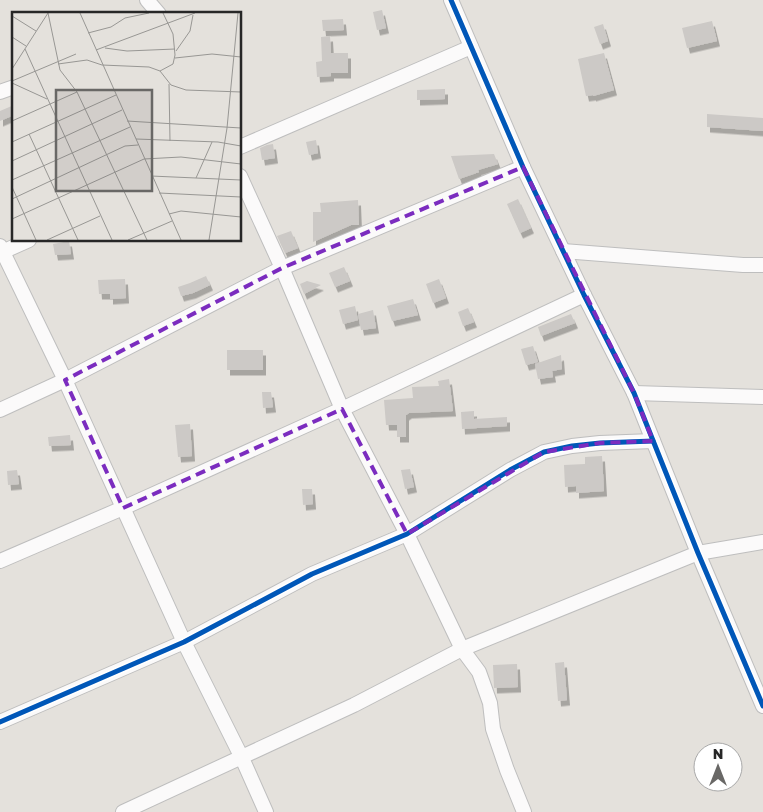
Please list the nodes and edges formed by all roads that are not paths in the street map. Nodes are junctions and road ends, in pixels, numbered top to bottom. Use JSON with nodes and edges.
{"nodes":[{"id":1,"x":147,"y":0,"type":"edge"},
{"id":2,"x":451,"y":0,"type":"edge"},
{"id":3,"x":157,"y":12,"type":"edge"},
{"id":4,"x":471,"y":47,"type":"junction"},
{"id":5,"x":12,"y":88,"type":"edge"},
{"id":6,"x":0,"y":92,"type":"edge"},
{"id":7,"x":241,"y":148,"type":"edge"},
{"id":8,"x":524,"y":167,"type":"junction"},
{"id":9,"x":241,"y":178,"type":"edge"},
{"id":10,"x":26,"y":241,"type":"edge"},
{"id":11,"x":1,"y":250,"type":"edge"},
{"id":12,"x":563,"y":251,"type":"junction"},
{"id":13,"x":763,"y":265,"type":"edge"},
{"id":14,"x":282,"y":268,"type":"junction"},
{"id":15,"x":584,"y":295,"type":"junction"},
{"id":16,"x":65,"y":380,"type":"junction"},
{"id":17,"x":634,"y":393,"type":"junction"},
{"id":18,"x":763,"y":397,"type":"edge"},
{"id":19,"x":0,"y":410,"type":"edge"},
{"id":20,"x":342,"y":410,"type":"junction"},
{"id":21,"x":652,"y":441,"type":"junction"},
{"id":22,"x":123,"y":508,"type":"junction"},
{"id":23,"x":407,"y":534,"type":"junction"},
{"id":24,"x":763,"y":542,"type":"edge"},
{"id":25,"x":698,"y":553,"type":"junction"},
{"id":26,"x":0,"y":561,"type":"edge"},
{"id":27,"x":184,"y":642,"type":"junction"},
{"id":28,"x":462,"y":649,"type":"junction"},
{"id":29,"x":759,"y":689,"type":"edge"},
{"id":30,"x":763,"y":706,"type":"edge"},
{"id":31,"x":0,"y":722,"type":"edge"},
{"id":32,"x":242,"y":758,"type":"junction"},
{"id":33,"x":123,"y":812,"type":"edge"},
{"id":34,"x":266,"y":812,"type":"edge"},
{"id":35,"x":524,"y":812,"type":"edge"}],
"edges":[{"from":1,"to":3,"type":"street"},
{"from":2,"to":4,"type":"street"},
{"from":4,"to":7,"type":"street"},
{"from":4,"to":8,"type":"street"},
{"from":5,"to":6,"type":"street"},
{"from":8,"to":12,"type":"street"},
{"from":8,"to":14,"type":"street"},
{"from":9,"to":14,"type":"street"},
{"from":10,"to":11,"type":"street"},
{"from":11,"to":16,"type":"street"},
{"from":12,"to":13,"type":"street"},
{"from":12,"to":15,"type":"street"},
{"from":14,"to":16,"type":"street"},
{"from":14,"to":20,"type":"street"},
{"from":15,"to":17,"type":"street"},
{"from":15,"to":20,"type":"street"},
{"from":16,"to":19,"type":"street"},
{"from":16,"to":22,"type":"street"},
{"from":17,"to":18,"type":"street"},
{"from":17,"to":21,"type":"street"},
{"from":20,"to":22,"type":"street"},
{"from":20,"to":23,"type":"street"},
{"from":21,"to":23,"type":"street"},
{"from":21,"to":25,"type":"street"},
{"from":22,"to":26,"type":"street"},
{"from":22,"to":27,"type":"street"},
{"from":23,"to":27,"type":"street"},
{"from":23,"to":28,"type":"street"},
{"from":24,"to":25,"type":"street"},
{"from":25,"to":28,"type":"street"},
{"from":25,"to":29,"type":"street"},
{"from":27,"to":31,"type":"street"},
{"from":27,"to":32,"type":"street"},
{"from":28,"to":32,"type":"street"},
{"from":28,"to":35,"type":"street"},
{"from":29,"to":30,"type":"street"},
{"from":32,"to":33,"type":"street"},
{"from":32,"to":34,"type":"street"}]}
